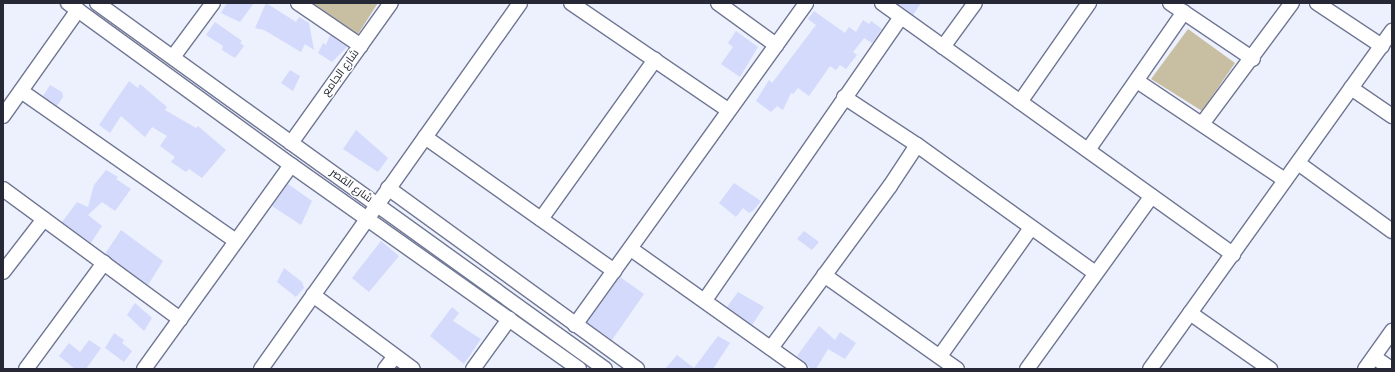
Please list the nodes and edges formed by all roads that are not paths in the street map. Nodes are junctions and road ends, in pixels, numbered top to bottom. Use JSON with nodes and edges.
{"nodes":[{"id":1,"x":97,"y":3,"type":"edge"},
{"id":2,"x":213,"y":3,"type":"edge"},
{"id":3,"x":298,"y":3,"type":"edge"},
{"id":4,"x":391,"y":3,"type":"edge"},
{"id":5,"x":520,"y":3,"type":"edge"},
{"id":6,"x":571,"y":3,"type":"edge"},
{"id":7,"x":718,"y":3,"type":"edge"},
{"id":8,"x":806,"y":3,"type":"edge"},
{"id":9,"x":882,"y":3,"type":"edge"},
{"id":10,"x":975,"y":3,"type":"edge"},
{"id":11,"x":1089,"y":3,"type":"edge"},
{"id":12,"x":1170,"y":3,"type":"edge"},
{"id":13,"x":1292,"y":3,"type":"edge"},
{"id":14,"x":1317,"y":3,"type":"edge"},
{"id":15,"x":73,"y":7,"type":"edge"},
{"id":16,"x":1184,"y":12,"type":"junction"},
{"id":17,"x":901,"y":17,"type":"junction"},
{"id":18,"x":1392,"y":31,"type":"edge"},
{"id":19,"x":776,"y":45,"type":"junction"},
{"id":20,"x":361,"y":46,"type":"junction"},
{"id":21,"x":1382,"y":46,"type":"junction"},
{"id":22,"x":943,"y":47,"type":"junction"},
{"id":23,"x":173,"y":57,"type":"junction"},
{"id":24,"x":1253,"y":59,"type":"junction"},
{"id":25,"x":655,"y":60,"type":"junction"},
{"id":26,"x":1137,"y":81,"type":"junction"},
{"id":27,"x":1351,"y":88,"type":"junction"},
{"id":28,"x":21,"y":91,"type":"junction"},
{"id":29,"x":844,"y":97,"type":"junction"},
{"id":30,"x":1020,"y":102,"type":"junction"},
{"id":31,"x":728,"y":110,"type":"junction"},
{"id":32,"x":3,"y":116,"type":"edge"},
{"id":33,"x":1392,"y":116,"type":"edge"},
{"id":34,"x":1202,"y":124,"type":"junction"},
{"id":35,"x":425,"y":137,"type":"junction"},
{"id":36,"x":291,"y":143,"type":"junction"},
{"id":37,"x":917,"y":145,"type":"junction"},
{"id":38,"x":1088,"y":150,"type":"junction"},
{"id":39,"x":1298,"y":163,"type":"junction"},
{"id":40,"x":291,"y":165,"type":"junction"},
{"id":41,"x":1286,"y":180,"type":"junction"},
{"id":42,"x":388,"y":188,"type":"junction"},
{"id":43,"x":3,"y":189,"type":"edge"},
{"id":44,"x":1152,"y":196,"type":"junction"},
{"id":45,"x":376,"y":205,"type":"junction"},
{"id":46,"x":44,"y":219,"type":"junction"},
{"id":47,"x":366,"y":219,"type":"junction"},
{"id":48,"x":541,"y":219,"type":"junction"},
{"id":49,"x":1031,"y":228,"type":"junction"},
{"id":50,"x":1392,"y":231,"type":"edge"},
{"id":51,"x":236,"y":241,"type":"junction"},
{"id":52,"x":631,"y":249,"type":"junction"},
{"id":53,"x":1233,"y":254,"type":"junction"},
{"id":54,"x":104,"y":263,"type":"junction"},
{"id":55,"x":614,"y":271,"type":"junction"},
{"id":56,"x":3,"y":272,"type":"edge"},
{"id":57,"x":1095,"y":273,"type":"junction"},
{"id":58,"x":824,"y":275,"type":"junction"},
{"id":59,"x":313,"y":295,"type":"junction"},
{"id":60,"x":705,"y":300,"type":"junction"},
{"id":61,"x":1190,"y":313,"type":"junction"},
{"id":62,"x":180,"y":319,"type":"junction"},
{"id":63,"x":509,"y":319,"type":"junction"},
{"id":64,"x":575,"y":325,"type":"junction"},
{"id":65,"x":1392,"y":331,"type":"edge"},
{"id":66,"x":771,"y":348,"type":"junction"},
{"id":67,"x":395,"y":356,"type":"junction"},
{"id":68,"x":940,"y":356,"type":"junction"},
{"id":69,"x":1374,"y":357,"type":"junction"},
{"id":70,"x":26,"y":369,"type":"edge"},
{"id":71,"x":144,"y":369,"type":"edge"},
{"id":72,"x":261,"y":369,"type":"edge"},
{"id":73,"x":385,"y":369,"type":"edge"},
{"id":74,"x":413,"y":369,"type":"edge"},
{"id":75,"x":473,"y":369,"type":"edge"},
{"id":76,"x":579,"y":369,"type":"edge"},
{"id":77,"x":605,"y":369,"type":"edge"},
{"id":78,"x":637,"y":369,"type":"edge"},
{"id":79,"x":800,"y":369,"type":"edge"},
{"id":80,"x":957,"y":369,"type":"edge"},
{"id":81,"x":1027,"y":369,"type":"edge"},
{"id":82,"x":1150,"y":369,"type":"edge"},
{"id":83,"x":1270,"y":369,"type":"edge"},
{"id":84,"x":1365,"y":369,"type":"edge"},
{"id":85,"x":1391,"y":369,"type":"edge"}],
"edges":[{"from":1,"to":23,"type":"street","name":"شارع القصر"},
{"from":2,"to":23,"type":"street"},
{"from":3,"to":20,"type":"street"},
{"from":4,"to":20,"type":"street","name":"شارع الجامع"},
{"from":5,"to":35,"type":"street"},
{"from":6,"to":25,"type":"street"},
{"from":7,"to":19,"type":"street"},
{"from":8,"to":19,"type":"street"},
{"from":9,"to":17,"type":"street"},
{"from":10,"to":22,"type":"street"},
{"from":11,"to":30,"type":"street"},
{"from":12,"to":16,"type":"street"},
{"from":13,"to":24,"type":"street"},
{"from":14,"to":21,"type":"street"},
{"from":15,"to":28,"type":"street"},
{"from":15,"to":40,"type":"street","name":"شارع القصر"},
{"from":16,"to":24,"type":"street"},
{"from":16,"to":26,"type":"street"},
{"from":17,"to":22,"type":"street"},
{"from":17,"to":29,"type":"street"},
{"from":18,"to":21,"type":"street"},
{"from":19,"to":31,"type":"street"},
{"from":20,"to":36,"type":"street","name":"شارع الجامع"},
{"from":21,"to":27,"type":"street"},
{"from":22,"to":30,"type":"street"},
{"from":23,"to":36,"type":"street","name":"شارع القصر"},
{"from":24,"to":34,"type":"street"},
{"from":25,"to":31,"type":"street"},
{"from":25,"to":48,"type":"street"},
{"from":26,"to":34,"type":"street"},
{"from":26,"to":38,"type":"street"},
{"from":27,"to":33,"type":"street"},
{"from":27,"to":39,"type":"street"},
{"from":28,"to":32,"type":"street"},
{"from":28,"to":51,"type":"street"},
{"from":29,"to":37,"type":"street"},
{"from":29,"to":60,"type":"street"},
{"from":30,"to":38,"type":"street"},
{"from":31,"to":52,"type":"street"},
{"from":34,"to":41,"type":"street"},
{"from":35,"to":42,"type":"street"},
{"from":35,"to":48,"type":"street"},
{"from":36,"to":45,"type":"street","name":"شارع القصر"},
{"from":37,"to":49,"type":"street"},
{"from":37,"to":58,"type":"street"},
{"from":38,"to":44,"type":"street"},
{"from":39,"to":41,"type":"street"},
{"from":39,"to":50,"type":"street"},
{"from":40,"to":47,"type":"street","name":"شارع القصر"},
{"from":40,"to":51,"type":"street"},
{"from":41,"to":53,"type":"street"},
{"from":42,"to":45,"type":"street"},
{"from":42,"to":64,"type":"street"},
{"from":43,"to":46,"type":"street"},
{"from":44,"to":53,"type":"street"},
{"from":44,"to":57,"type":"street"},
{"from":45,"to":47,"type":"street"},
{"from":45,"to":77,"type":"street","name":"شارع القصر"},
{"from":46,"to":54,"type":"street"},
{"from":46,"to":56,"type":"street"},
{"from":47,"to":59,"type":"street"},
{"from":47,"to":63,"type":"street","name":"شارع القصر"},
{"from":48,"to":55,"type":"street"},
{"from":49,"to":57,"type":"street"},
{"from":49,"to":68,"type":"street"},
{"from":51,"to":62,"type":"street"},
{"from":52,"to":55,"type":"street"},
{"from":52,"to":60,"type":"street"},
{"from":53,"to":61,"type":"street"},
{"from":54,"to":62,"type":"street"},
{"from":54,"to":70,"type":"street"},
{"from":55,"to":64,"type":"street"},
{"from":57,"to":81,"type":"street"},
{"from":58,"to":66,"type":"street"},
{"from":58,"to":68,"type":"street"},
{"from":59,"to":67,"type":"street"},
{"from":59,"to":72,"type":"street"},
{"from":60,"to":66,"type":"street"},
{"from":61,"to":82,"type":"street"},
{"from":61,"to":83,"type":"street"},
{"from":62,"to":71,"type":"street"},
{"from":63,"to":75,"type":"street"},
{"from":63,"to":76,"type":"street","name":"شارع القصر"},
{"from":64,"to":78,"type":"street"},
{"from":65,"to":69,"type":"street"},
{"from":66,"to":79,"type":"street"},
{"from":67,"to":73,"type":"street"},
{"from":67,"to":74,"type":"street"},
{"from":68,"to":80,"type":"street"},
{"from":69,"to":84,"type":"street"},
{"from":69,"to":85,"type":"street"}]}
